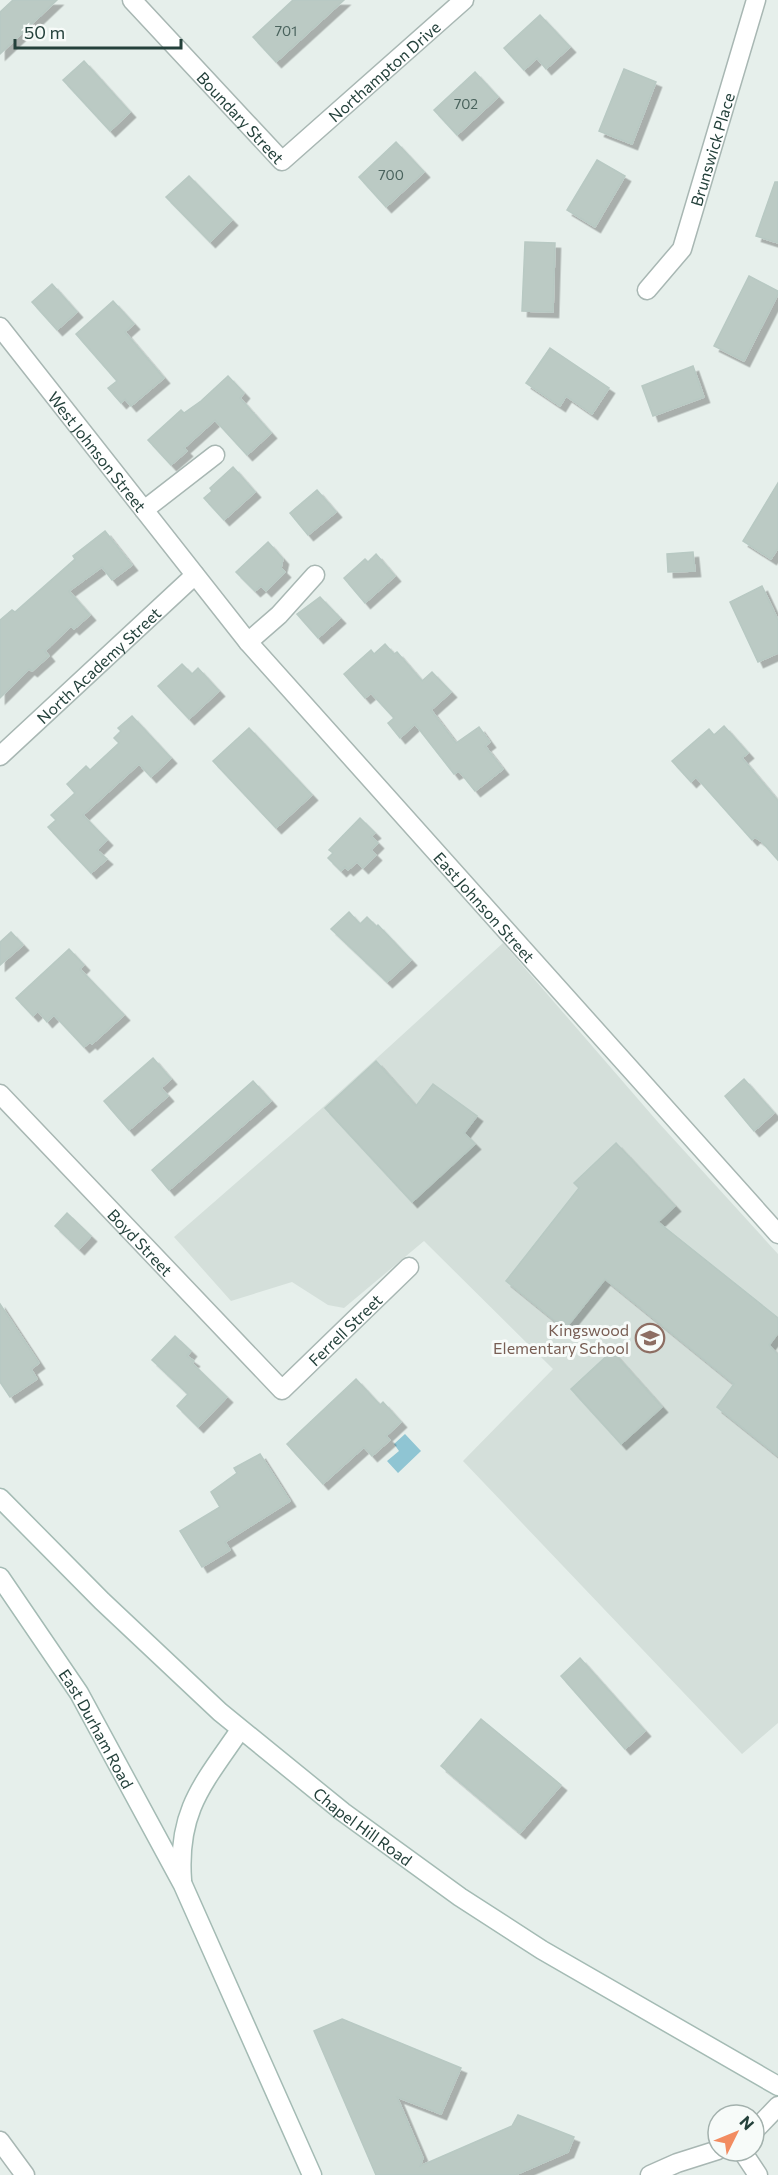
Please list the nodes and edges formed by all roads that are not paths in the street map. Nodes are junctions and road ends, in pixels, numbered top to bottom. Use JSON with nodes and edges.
{"nodes":[{"id":1,"x":132,"y":0,"type":"edge"},
{"id":2,"x":464,"y":0,"type":"edge"},
{"id":3,"x":756,"y":0,"type":"edge"},
{"id":4,"x":304,"y":141,"type":"joint"},
{"id":5,"x":647,"y":290,"type":"dead end"},
{"id":6,"x":0,"y":327,"type":"edge"},
{"id":7,"x":215,"y":455,"type":"dead end"},
{"id":8,"x":144,"y":510,"type":"junction"},
{"id":9,"x":195,"y":575,"type":"junction"},
{"id":10,"x":315,"y":575,"type":"dead end"},
{"id":11,"x":248,"y":642,"type":"junction"},
{"id":12,"x":0,"y":756,"type":"edge"},
{"id":13,"x":0,"y":1094,"type":"edge"},
{"id":14,"x":778,"y":1234,"type":"edge"},
{"id":15,"x":409,"y":1267,"type":"dead end"},
{"id":16,"x":282,"y":1390,"type":"joint"},
{"id":17,"x":0,"y":1497,"type":"edge"},
{"id":18,"x":0,"y":1577,"type":"edge"},
{"id":19,"x":240,"y":1730,"type":"junction"},
{"id":20,"x":183,"y":1885,"type":"junction"},
{"id":21,"x":778,"y":2086,"type":"edge"},
{"id":22,"x":778,"y":2106,"type":"edge"},
{"id":23,"x":766,"y":2118,"type":"edge"},
{"id":24,"x":0,"y":2141,"type":"edge"},
{"id":25,"x":706,"y":2154,"type":"edge"},
{"id":26,"x":25,"y":2175,"type":"edge"},
{"id":27,"x":312,"y":2175,"type":"edge"},
{"id":28,"x":650,"y":2175,"type":"edge"}],
"edges":[{"from":1,"to":4,"type":"street","name":"Boundary Street"},
{"from":2,"to":4,"type":"street","name":"Northampton Drive"},
{"from":3,"to":5,"type":"street","name":"Brunswick Place"},
{"from":6,"to":8,"type":"street","name":"West Johnson Street"},
{"from":7,"to":8,"type":"street"},
{"from":8,"to":9,"type":"street","name":"West Johnson Street"},
{"from":9,"to":11,"type":"street","name":"East Johnson Street"},
{"from":9,"to":12,"type":"street","name":"North Academy Street"},
{"from":10,"to":11,"type":"street"},
{"from":11,"to":14,"type":"street","name":"East Johnson Street"},
{"from":13,"to":16,"type":"street","name":"Boyd Street"},
{"from":15,"to":16,"type":"street","name":"Ferrell Street"},
{"from":17,"to":19,"type":"street","name":"Chapel Hill Road"},
{"from":18,"to":20,"type":"street","name":"East Durham Road"},
{"from":19,"to":20,"type":"street","name":"East Durham Road"},
{"from":19,"to":21,"type":"street","name":"Chapel Hill Road"},
{"from":20,"to":27,"type":"street","name":"East Durham Road"},
{"from":22,"to":23,"type":"street"},
{"from":24,"to":26,"type":"street"},
{"from":25,"to":28,"type":"street"}]}
